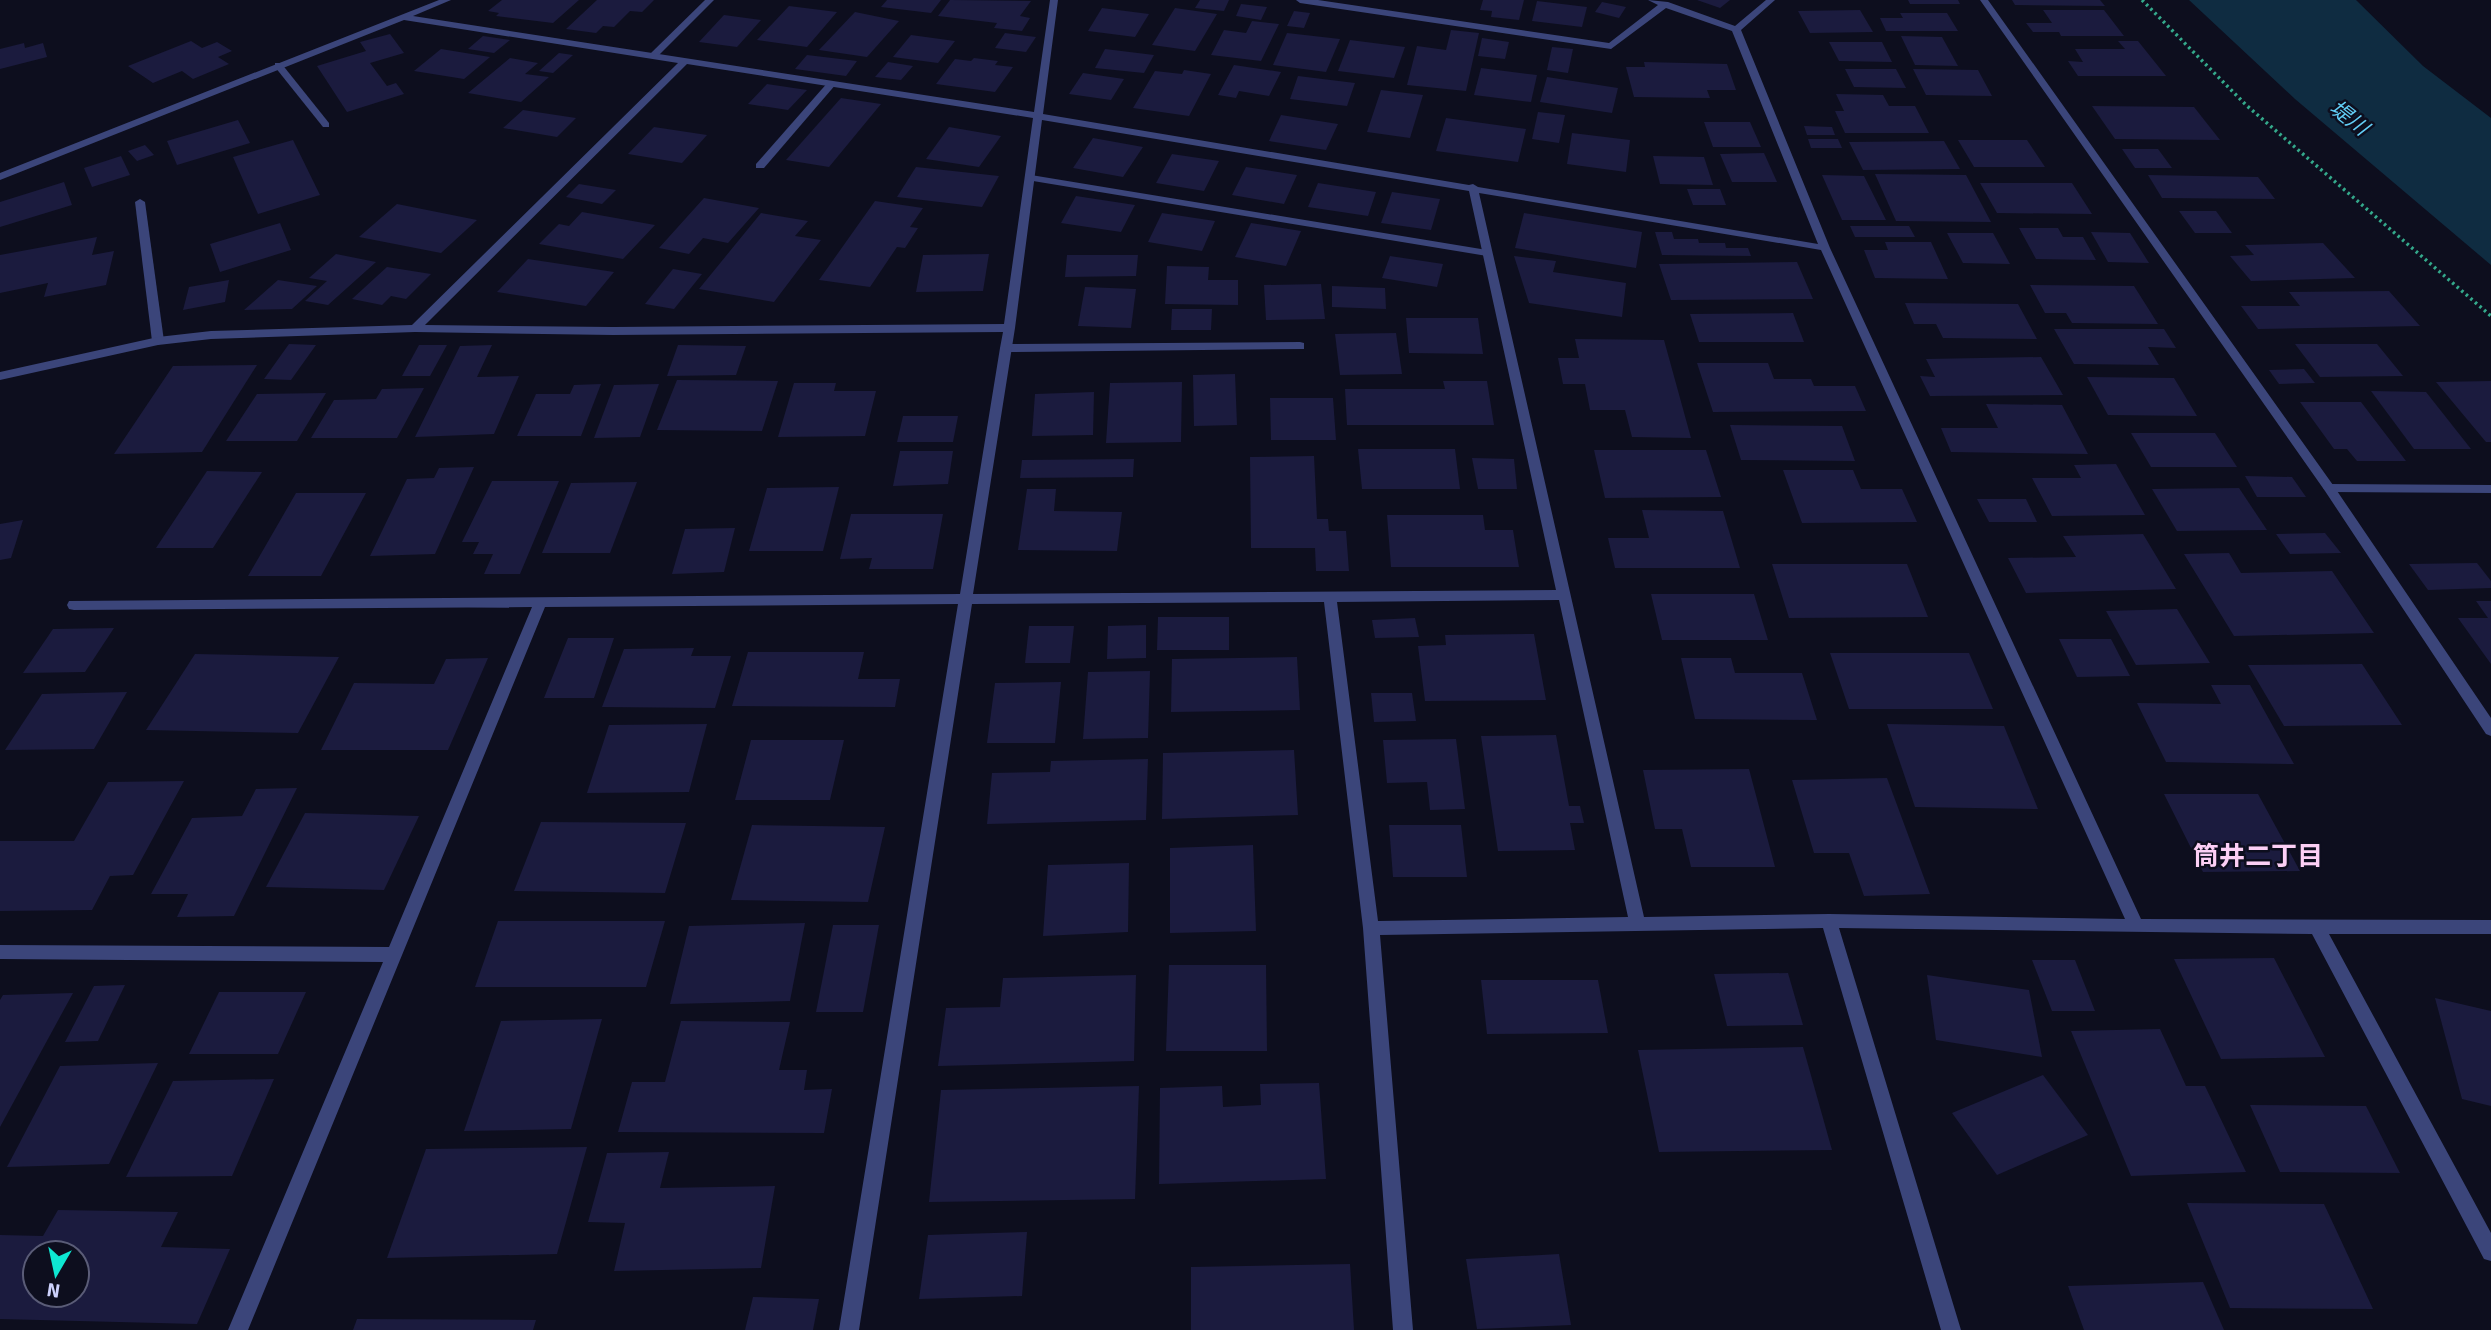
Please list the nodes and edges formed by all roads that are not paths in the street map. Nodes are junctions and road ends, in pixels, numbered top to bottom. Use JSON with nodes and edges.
{"nodes":[{"id":1,"x":447,"y":0,"type":"edge"},
{"id":2,"x":710,"y":0,"type":"edge"},
{"id":3,"x":1054,"y":0,"type":"edge"},
{"id":4,"x":1300,"y":0,"type":"edge"},
{"id":5,"x":1652,"y":0,"type":"edge"},
{"id":6,"x":1770,"y":0,"type":"edge"},
{"id":7,"x":1984,"y":0,"type":"edge"},
{"id":8,"x":1665,"y":4,"type":"junction"},
{"id":9,"x":400,"y":17,"type":"junction"},
{"id":10,"x":1736,"y":29,"type":"junction"},
{"id":11,"x":654,"y":55,"type":"junction"},
{"id":12,"x":686,"y":60,"type":"junction"},
{"id":13,"x":278,"y":65,"type":"junction"},
{"id":14,"x":832,"y":83,"type":"junction"},
{"id":15,"x":1038,"y":116,"type":"junction"},
{"id":16,"x":326,"y":125,"type":"dead end"},
{"id":17,"x":760,"y":166,"type":"dead end"},
{"id":18,"x":0,"y":177,"type":"edge"},
{"id":19,"x":1031,"y":178,"type":"junction"},
{"id":20,"x":1473,"y":187,"type":"junction"},
{"id":21,"x":140,"y":202,"type":"dead end"},
{"id":22,"x":1825,"y":248,"type":"junction"},
{"id":23,"x":1487,"y":253,"type":"junction"},
{"id":24,"x":415,"y":328,"type":"junction"},
{"id":25,"x":1009,"y":328,"type":"junction"},
{"id":26,"x":158,"y":341,"type":"junction"},
{"id":27,"x":1300,"y":346,"type":"dead end"},
{"id":28,"x":1006,"y":348,"type":"junction"},
{"id":29,"x":0,"y":376,"type":"edge"},
{"id":30,"x":2329,"y":488,"type":"junction"},
{"id":31,"x":2491,"y":489,"type":"edge"},
{"id":32,"x":1564,"y":594,"type":"junction"},
{"id":33,"x":1330,"y":597,"type":"junction"},
{"id":34,"x":967,"y":599,"type":"junction"},
{"id":35,"x":541,"y":601,"type":"junction"},
{"id":36,"x":74,"y":605,"type":"dead end"},
{"id":37,"x":2491,"y":730,"type":"edge"},
{"id":38,"x":1829,"y":921,"type":"junction"},
{"id":39,"x":1638,"y":925,"type":"junction"},
{"id":40,"x":2136,"y":926,"type":"junction"},
{"id":41,"x":2491,"y":926,"type":"edge"},
{"id":42,"x":2317,"y":927,"type":"junction"},
{"id":43,"x":1371,"y":928,"type":"junction"},
{"id":44,"x":0,"y":952,"type":"edge"},
{"id":45,"x":393,"y":955,"type":"junction"},
{"id":46,"x":2491,"y":1252,"type":"edge"},
{"id":47,"x":238,"y":1330,"type":"edge"},
{"id":48,"x":849,"y":1330,"type":"edge"},
{"id":49,"x":1403,"y":1330,"type":"edge"},
{"id":50,"x":1951,"y":1330,"type":"edge"}],
"edges":[{"from":1,"to":9,"type":"street"},
{"from":2,"to":11,"type":"street"},
{"from":3,"to":15,"type":"street"},
{"from":4,"to":8,"type":"street"},
{"from":5,"to":8,"type":"street"},
{"from":6,"to":10,"type":"street"},
{"from":7,"to":30,"type":"street"},
{"from":8,"to":10,"type":"street"},
{"from":9,"to":11,"type":"street"},
{"from":9,"to":13,"type":"street"},
{"from":10,"to":22,"type":"street"},
{"from":11,"to":12,"type":"street"},
{"from":12,"to":14,"type":"street"},
{"from":12,"to":24,"type":"street"},
{"from":13,"to":16,"type":"street"},
{"from":13,"to":18,"type":"street"},
{"from":14,"to":15,"type":"street"},
{"from":14,"to":17,"type":"street"},
{"from":15,"to":19,"type":"street"},
{"from":15,"to":20,"type":"street"},
{"from":19,"to":23,"type":"street"},
{"from":19,"to":25,"type":"street"},
{"from":20,"to":22,"type":"street"},
{"from":20,"to":23,"type":"street"},
{"from":21,"to":26,"type":"street"},
{"from":22,"to":40,"type":"street"},
{"from":23,"to":32,"type":"street"},
{"from":24,"to":25,"type":"street"},
{"from":24,"to":26,"type":"street"},
{"from":25,"to":28,"type":"street"},
{"from":26,"to":29,"type":"street"},
{"from":27,"to":28,"type":"street"},
{"from":28,"to":34,"type":"street"},
{"from":30,"to":31,"type":"street"},
{"from":30,"to":37,"type":"street"},
{"from":32,"to":33,"type":"street"},
{"from":32,"to":39,"type":"street"},
{"from":33,"to":34,"type":"street"},
{"from":33,"to":43,"type":"street"},
{"from":34,"to":35,"type":"street"},
{"from":34,"to":48,"type":"street"},
{"from":35,"to":36,"type":"street"},
{"from":35,"to":45,"type":"street"},
{"from":38,"to":39,"type":"street"},
{"from":38,"to":40,"type":"street"},
{"from":38,"to":50,"type":"street"},
{"from":39,"to":43,"type":"street"},
{"from":40,"to":42,"type":"street"},
{"from":41,"to":42,"type":"street"},
{"from":42,"to":46,"type":"street"},
{"from":43,"to":49,"type":"street"},
{"from":44,"to":45,"type":"street"},
{"from":45,"to":47,"type":"street"}]}
